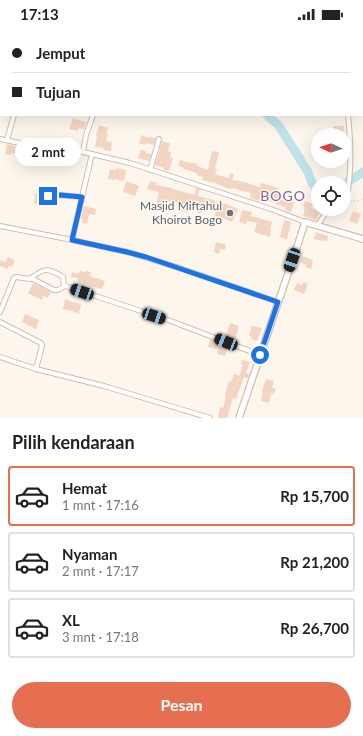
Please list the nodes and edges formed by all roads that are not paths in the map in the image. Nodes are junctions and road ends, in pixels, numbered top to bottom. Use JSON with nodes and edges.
{"nodes":[{"id":1,"x":14,"y":116,"type":"edge"},
{"id":2,"x":93,"y":116,"type":"edge"},
{"id":3,"x":348,"y":116,"type":"edge"},
{"id":4,"x":0,"y":139,"type":"edge"},
{"id":5,"x":160,"y":139,"type":"dead end"},
{"id":6,"x":6,"y":140,"type":"junction"},
{"id":7,"x":83,"y":152,"type":"junction"},
{"id":8,"x":92,"y":154,"type":"junction"},
{"id":9,"x":150,"y":170,"type":"junction"},
{"id":10,"x":350,"y":176,"type":"edge"},
{"id":11,"x":48,"y":196,"type":"dead end"},
{"id":12,"x":82,"y":197,"type":"junction"},
{"id":13,"x":323,"y":216,"type":"edge"},
{"id":14,"x":305,"y":222,"type":"junction"},
{"id":15,"x":0,"y":226,"type":"edge"},
{"id":16,"x":317,"y":226,"type":"junction"},
{"id":17,"x":363,"y":239,"type":"edge"},
{"id":18,"x":72,"y":240,"type":"junction"},
{"id":19,"x":31,"y":278,"type":"junction"},
{"id":20,"x":65,"y":286,"type":"junction"},
{"id":21,"x":278,"y":302,"type":"junction"},
{"id":22,"x":0,"y":312,"type":"edge"},
{"id":23,"x":0,"y":322,"type":"edge"},
{"id":24,"x":260,"y":355,"type":"junction"},
{"id":25,"x":0,"y":356,"type":"edge"},
{"id":26,"x":36,"y":369,"type":"junction"},
{"id":27,"x":210,"y":418,"type":"edge"},
{"id":28,"x":239,"y":418,"type":"edge"}],
"edges":[{"from":1,"to":6,"type":"street"},
{"from":2,"to":7,"type":"street"},
{"from":3,"to":10,"type":"street"},
{"from":4,"to":6,"type":"street"},
{"from":5,"to":9,"type":"street"},
{"from":6,"to":7,"type":"street"},
{"from":7,"to":8,"type":"street"},
{"from":8,"to":9,"type":"street"},
{"from":8,"to":12,"type":"street"},
{"from":9,"to":14,"type":"street"},
{"from":11,"to":12,"type":"street"},
{"from":12,"to":18,"type":"street"},
{"from":13,"to":16,"type":"street"},
{"from":14,"to":16,"type":"street"},
{"from":14,"to":21,"type":"street"},
{"from":15,"to":18,"type":"street"},
{"from":16,"to":17,"type":"street"},
{"from":18,"to":21,"type":"street"},
{"from":19,"to":20,"type":"street"},
{"from":19,"to":20,"type":"street"},
{"from":19,"to":22,"type":"street"},
{"from":20,"to":24,"type":"street"},
{"from":21,"to":24,"type":"street"},
{"from":23,"to":26,"type":"street"},
{"from":24,"to":28,"type":"street"},
{"from":25,"to":26,"type":"street"},
{"from":26,"to":27,"type":"street"}]}
